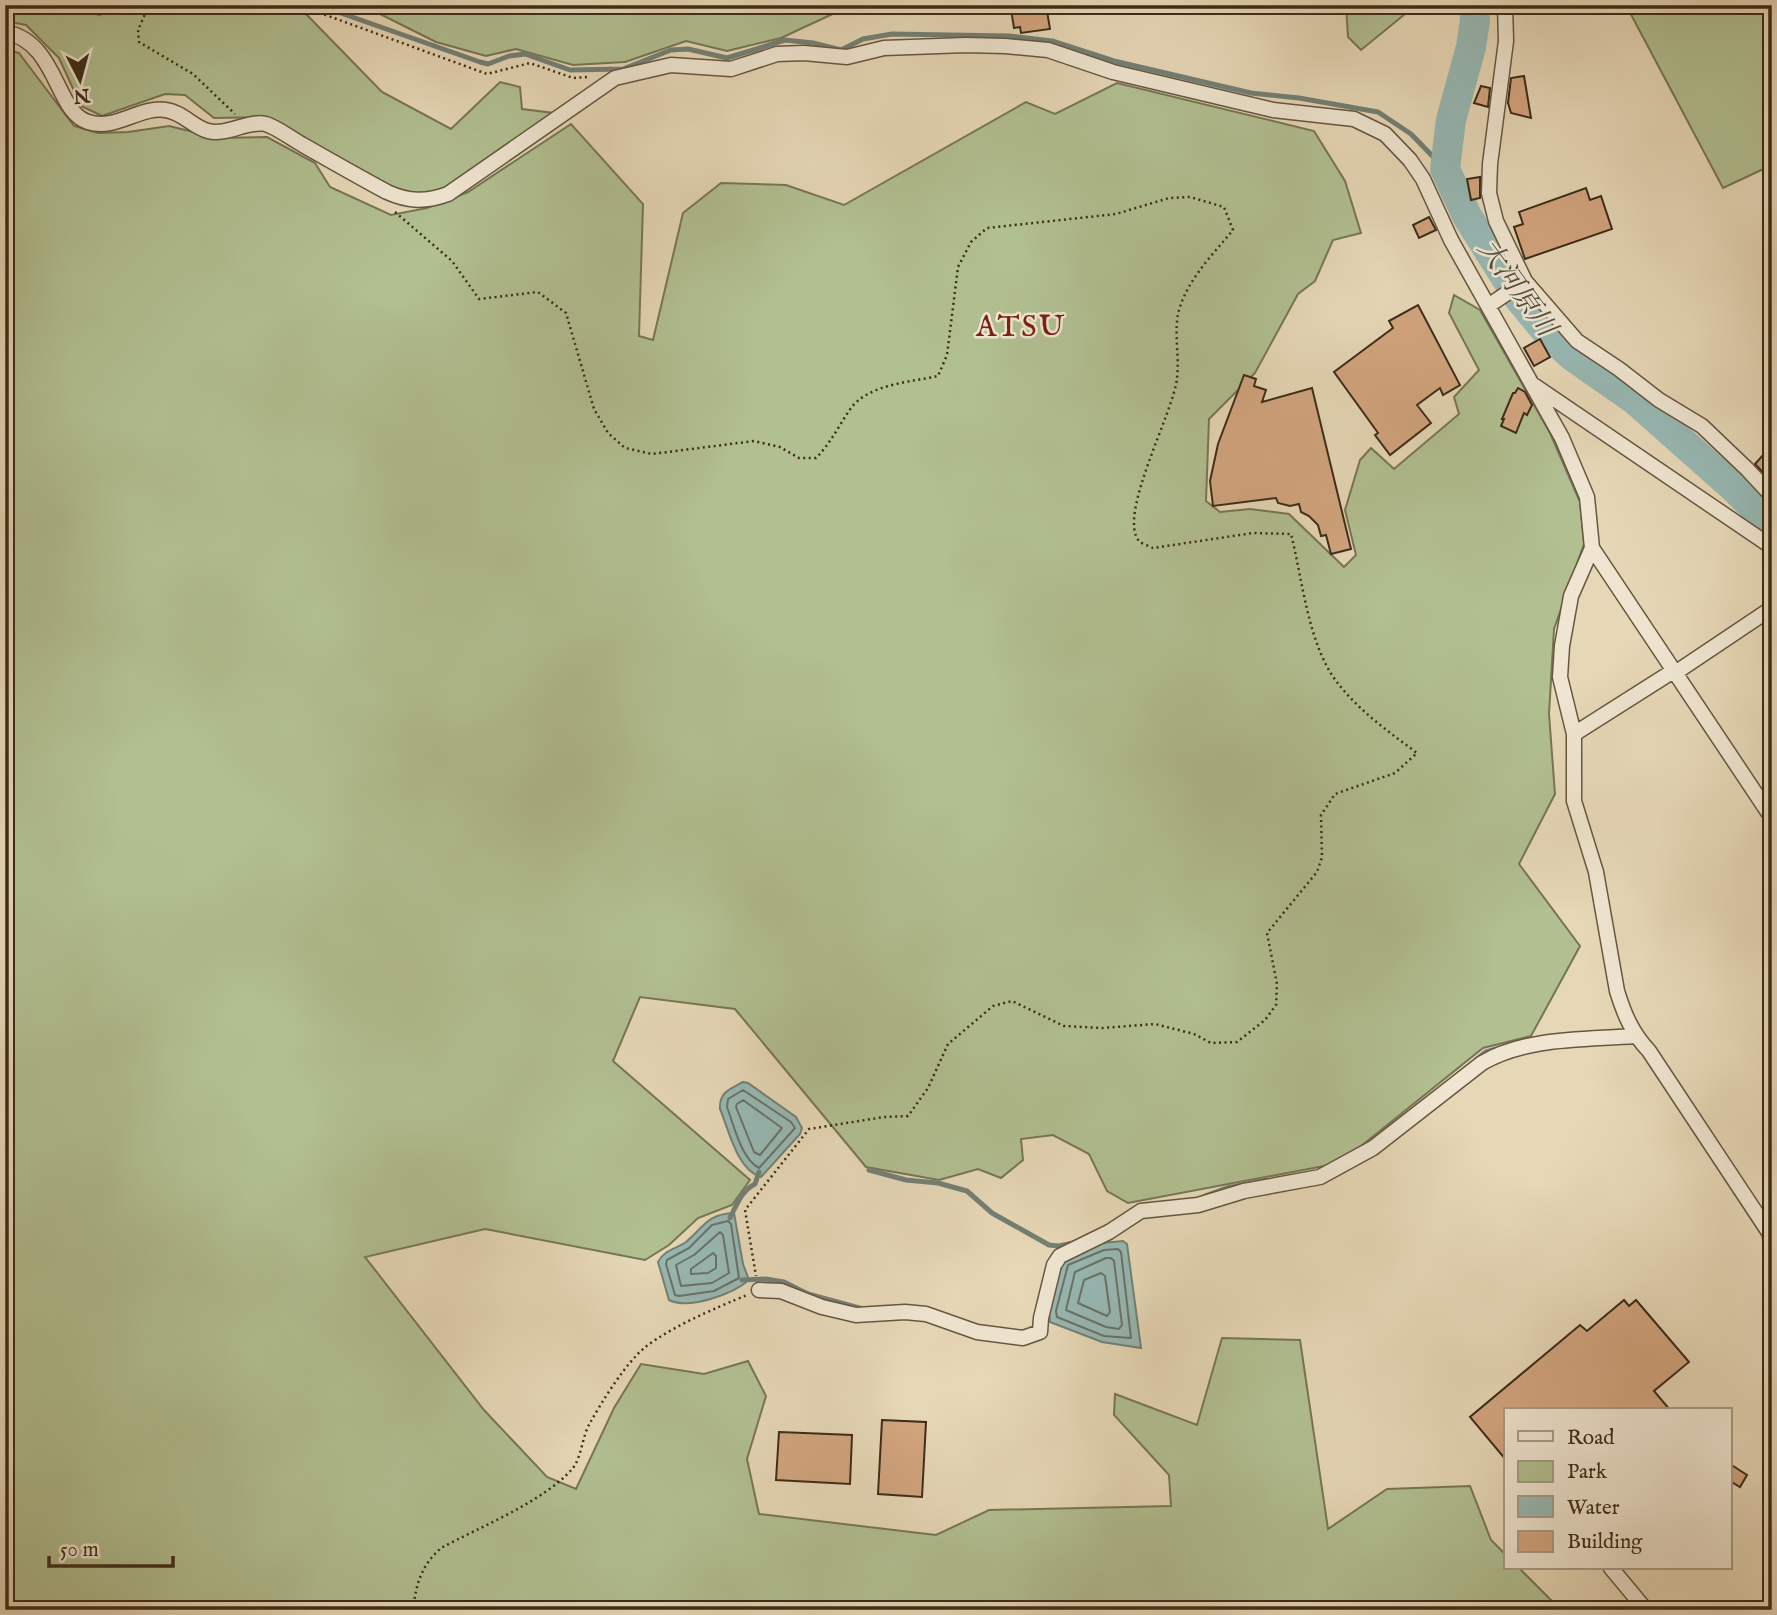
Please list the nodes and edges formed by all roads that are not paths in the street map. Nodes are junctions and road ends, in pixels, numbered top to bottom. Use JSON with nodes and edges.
{"nodes":[{"id":1,"x":1506,"y":5,"type":"edge"},
{"id":2,"x":5,"y":32,"type":"edge"},
{"id":3,"x":1521,"y":284,"type":"junction"},
{"id":4,"x":1488,"y":306,"type":"junction"},
{"id":5,"x":1531,"y":383,"type":"junction"},
{"id":6,"x":1772,"y":496,"type":"edge"},
{"id":7,"x":1772,"y":547,"type":"edge"},
{"id":8,"x":1592,"y":548,"type":"junction"},
{"id":9,"x":1772,"y":608,"type":"edge"},
{"id":10,"x":1675,"y":673,"type":"junction"},
{"id":11,"x":1574,"y":734,"type":"junction"},
{"id":12,"x":1772,"y":818,"type":"edge"},
{"id":13,"x":1635,"y":1036,"type":"junction"},
{"id":14,"x":1772,"y":1237,"type":"edge"},
{"id":15,"x":757,"y":1284,"type":"road end"},
{"id":16,"x":1613,"y":1570,"type":"edge"},
{"id":17,"x":1646,"y":1610,"type":"edge"}],
"edges":[{"from":1,"to":3,"type":"street"},
{"from":2,"to":4,"type":"street"},
{"from":3,"to":4,"type":"street"},
{"from":3,"to":6,"type":"street"},
{"from":4,"to":5,"type":"street"},
{"from":5,"to":7,"type":"street"},
{"from":5,"to":8,"type":"street"},
{"from":8,"to":10,"type":"street"},
{"from":8,"to":11,"type":"street"},
{"from":9,"to":10,"type":"street"},
{"from":10,"to":11,"type":"street"},
{"from":10,"to":12,"type":"street"},
{"from":11,"to":13,"type":"street"},
{"from":13,"to":14,"type":"street"},
{"from":13,"to":15,"type":"street"},
{"from":16,"to":17,"type":"street"}]}
